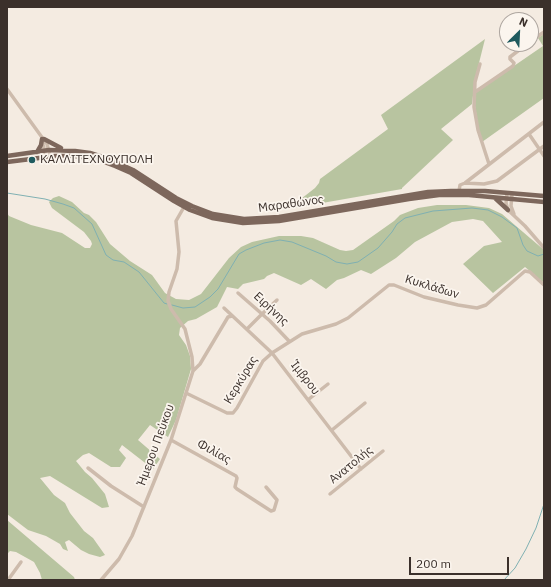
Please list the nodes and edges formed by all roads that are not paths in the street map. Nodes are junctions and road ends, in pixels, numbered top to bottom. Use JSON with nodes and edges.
{"nodes":[{"id":1,"x":517,"y":52,"type":"edge"},
{"id":2,"x":480,"y":64,"type":"dead end"},
{"id":3,"x":7,"y":89,"type":"edge"},
{"id":4,"x":475,"y":92,"type":"junction"},
{"id":5,"x":544,"y":122,"type":"edge"},
{"id":6,"x":529,"y":134,"type":"junction"},
{"id":7,"x":42,"y":138,"type":"junction"},
{"id":8,"x":544,"y":146,"type":"edge"},
{"id":9,"x":47,"y":150,"type":"junction"},
{"id":10,"x":66,"y":150,"type":"junction"},
{"id":11,"x":540,"y":150,"type":"junction"},
{"id":12,"x":37,"y":152,"type":"junction"},
{"id":13,"x":7,"y":156,"type":"edge"},
{"id":14,"x":48,"y":156,"type":"junction"},
{"id":15,"x":544,"y":156,"type":"edge"},
{"id":16,"x":7,"y":162,"type":"edge"},
{"id":17,"x":489,"y":164,"type":"junction"},
{"id":18,"x":465,"y":183,"type":"junction"},
{"id":19,"x":459,"y":191,"type":"junction"},
{"id":20,"x":510,"y":193,"type":"junction"},
{"id":21,"x":544,"y":196,"type":"edge"},
{"id":22,"x":495,"y":198,"type":"junction"},
{"id":23,"x":509,"y":199,"type":"junction"},
{"id":24,"x":544,"y":202,"type":"edge"},
{"id":25,"x":184,"y":207,"type":"junction"},
{"id":26,"x":508,"y":210,"type":"junction"},
{"id":27,"x":515,"y":215,"type":"junction"},
{"id":28,"x":544,"y":248,"type":"edge"},
{"id":29,"x":544,"y":285,"type":"edge"},
{"id":30,"x":238,"y":293,"type":"dead end"},
{"id":31,"x":277,"y":300,"type":"dead end"},
{"id":32,"x":224,"y":308,"type":"dead end"},
{"id":33,"x":262,"y":314,"type":"junction"},
{"id":34,"x":232,"y":316,"type":"junction"},
{"id":35,"x":247,"y":329,"type":"junction"},
{"id":36,"x":289,"y":341,"type":"junction"},
{"id":37,"x":272,"y":353,"type":"junction"},
{"id":38,"x":193,"y":371,"type":"junction"},
{"id":39,"x":328,"y":384,"type":"dead end"},
{"id":40,"x":186,"y":393,"type":"junction"},
{"id":41,"x":309,"y":399,"type":"junction"},
{"id":42,"x":364,"y":403,"type":"dead end"},
{"id":43,"x":332,"y":430,"type":"junction"},
{"id":44,"x":171,"y":440,"type":"junction"},
{"id":45,"x":384,"y":451,"type":"dead end"},
{"id":46,"x":88,"y":468,"type":"dead end"},
{"id":47,"x":362,"y":469,"type":"junction"},
{"id":48,"x":266,"y":487,"type":"dead end"},
{"id":49,"x":330,"y":494,"type":"dead end"},
{"id":50,"x":144,"y":507,"type":"junction"},
{"id":51,"x":20,"y":562,"type":"dead end"},
{"id":52,"x":8,"y":580,"type":"edge"},
{"id":53,"x":101,"y":580,"type":"edge"}],
"edges":[{"from":1,"to":4,"type":"street"},
{"from":2,"to":4,"type":"street"},
{"from":3,"to":7,"type":"street"},
{"from":4,"to":17,"type":"street"},
{"from":5,"to":6,"type":"street"},
{"from":6,"to":11,"type":"street"},
{"from":6,"to":17,"type":"street"},
{"from":7,"to":9,"type":"street"},
{"from":7,"to":10,"type":"main road"},
{"from":7,"to":12,"type":"main road"},
{"from":8,"to":11,"type":"street"},
{"from":9,"to":10,"type":"main road","name":"Μαραθώνος"},
{"from":9,"to":12,"type":"main road","name":"Μαραθώνος"},
{"from":9,"to":14,"type":"street"},
{"from":10,"to":19,"type":"main road","name":"Μαραθώνος"},
{"from":11,"to":15,"type":"street"},
{"from":11,"to":18,"type":"street"},
{"from":12,"to":13,"type":"main road","name":"Μαραθώνος"},
{"from":14,"to":16,"type":"main road","name":"Μαραθώνος"},
{"from":14,"to":25,"type":"main road","name":"Μαραθώνος"},
{"from":17,"to":18,"type":"street"},
{"from":18,"to":19,"type":"street"},
{"from":19,"to":20,"type":"main road","name":"Μαραθώνος"},
{"from":20,"to":21,"type":"main road","name":"Μαραθώνος"},
{"from":20,"to":23,"type":"street"},
{"from":22,"to":23,"type":"main road","name":"Μαραθώνος"},
{"from":22,"to":25,"type":"main road","name":"Μαραθώνος"},
{"from":22,"to":26,"type":"main road"},
{"from":23,"to":24,"type":"main road","name":"Μαραθώνος"},
{"from":23,"to":26,"type":"street"},
{"from":23,"to":27,"type":"street"},
{"from":25,"to":38,"type":"street","name":"Ήμερου Πεύκου"},
{"from":26,"to":27,"type":"street"},
{"from":27,"to":28,"type":"street"},
{"from":29,"to":36,"type":"street","name":"Κυκλάδων"},
{"from":30,"to":33,"type":"street","name":"Ειρήνης"},
{"from":31,"to":33,"type":"street"},
{"from":32,"to":34,"type":"street","name":"Ίμβρου"},
{"from":33,"to":35,"type":"street"},
{"from":33,"to":36,"type":"street","name":"Ειρήνης"},
{"from":34,"to":35,"type":"street","name":"Ίμβρου"},
{"from":34,"to":38,"type":"street"},
{"from":35,"to":37,"type":"street","name":"Ίμβρου"},
{"from":36,"to":37,"type":"street","name":"Κερκύρας"},
{"from":37,"to":40,"type":"street","name":"Κερκύρας"},
{"from":37,"to":41,"type":"street","name":"Ίμβρου"},
{"from":38,"to":40,"type":"street","name":"Ήμερου Πεύκου"},
{"from":39,"to":41,"type":"street"},
{"from":40,"to":44,"type":"street","name":"Ήμερου Πεύκου"},
{"from":41,"to":43,"type":"street","name":"Ίμβρου"},
{"from":42,"to":43,"type":"street"},
{"from":43,"to":47,"type":"street","name":"Ίμβρου"},
{"from":44,"to":48,"type":"street","name":"Φιλίας"},
{"from":44,"to":50,"type":"street","name":"Ήμερου Πεύκου"},
{"from":45,"to":47,"type":"street","name":"Ανατολής"},
{"from":46,"to":50,"type":"street"},
{"from":47,"to":49,"type":"street","name":"Ανατολής"},
{"from":50,"to":53,"type":"street","name":"Ήμερου Πεύκου"},
{"from":51,"to":52,"type":"street"}]}
